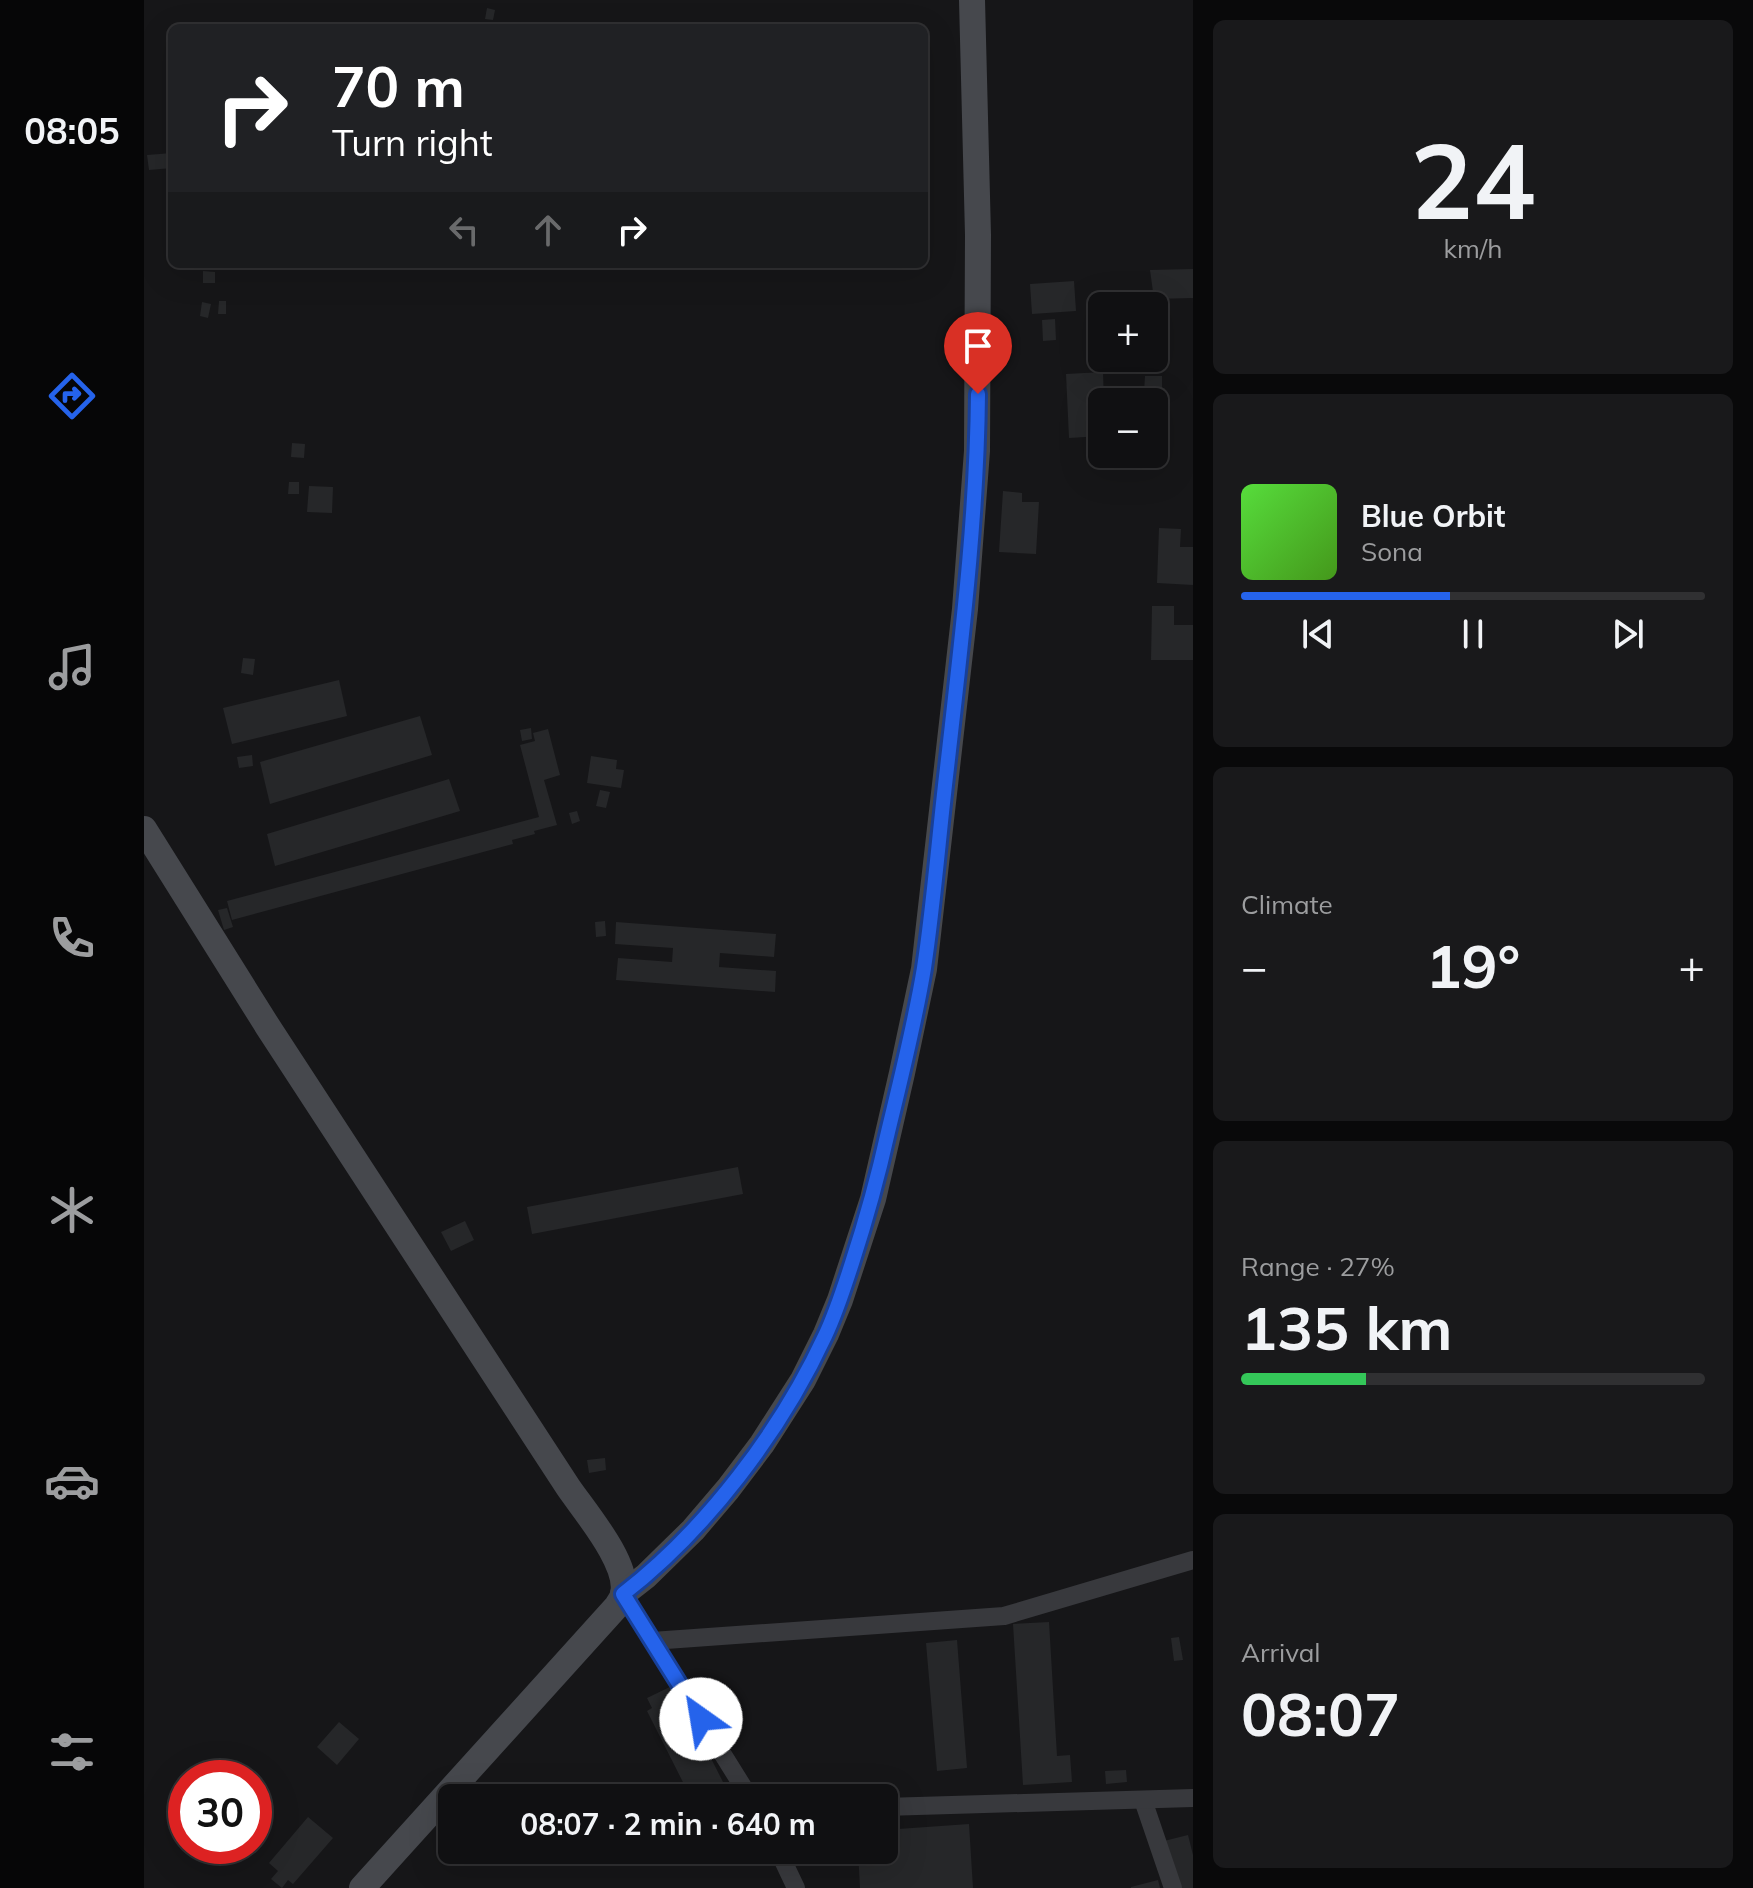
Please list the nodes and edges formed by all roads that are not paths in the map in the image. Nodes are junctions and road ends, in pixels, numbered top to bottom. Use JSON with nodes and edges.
{"nodes":[{"id":1,"x":972,"y":0,"type":"edge"},
{"id":2,"x":144,"y":829,"type":"edge"},
{"id":3,"x":1193,"y":1560,"type":"edge"},
{"id":4,"x":623,"y":1594,"type":"junction"},
{"id":5,"x":652,"y":1641,"type":"junction"},
{"id":6,"x":741,"y":1784,"type":"edge"},
{"id":7,"x":1193,"y":1798,"type":"edge"},
{"id":8,"x":1143,"y":1800,"type":"junction"},
{"id":9,"x":898,"y":1807,"type":"edge"},
{"id":10,"x":785,"y":1864,"type":"edge"},
{"id":11,"x":362,"y":1888,"type":"edge"},
{"id":12,"x":796,"y":1888,"type":"edge"},
{"id":13,"x":1173,"y":1888,"type":"edge"}],
"edges":[{"from":1,"to":4,"type":"main road"},
{"from":2,"to":4,"type":"main road"},
{"from":3,"to":5,"type":"street"},
{"from":4,"to":5,"type":"street"},
{"from":4,"to":11,"type":"main road"},
{"from":5,"to":6,"type":"street"},
{"from":7,"to":8,"type":"street"},
{"from":8,"to":9,"type":"street"},
{"from":8,"to":13,"type":"street"},
{"from":10,"to":12,"type":"street"}]}
